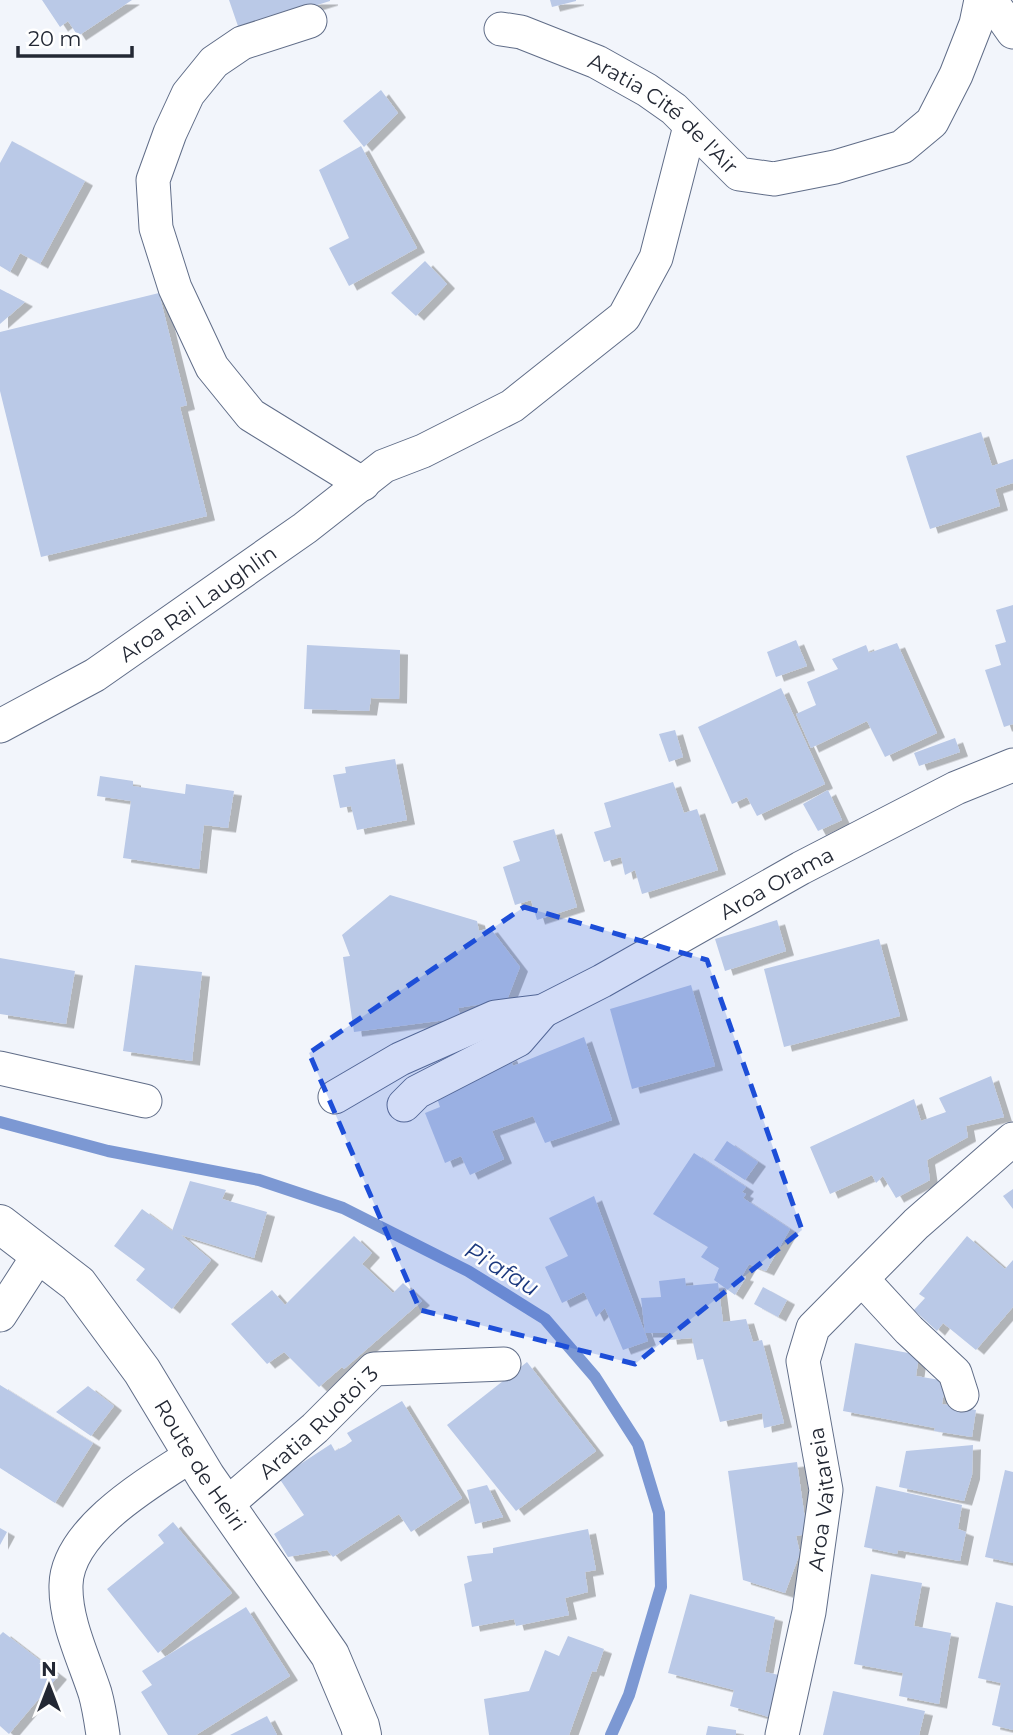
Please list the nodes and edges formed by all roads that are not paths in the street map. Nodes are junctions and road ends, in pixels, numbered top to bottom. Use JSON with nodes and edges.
{"nodes":[{"id":1,"x":981,"y":0,"type":"edge"},
{"id":2,"x":993,"y":0,"type":"edge"},
{"id":3,"x":310,"y":21,"type":"dead end"},
{"id":4,"x":501,"y":29,"type":"dead end"},
{"id":5,"x":1013,"y":32,"type":"edge"},
{"id":6,"x":690,"y":126,"type":"junction"},
{"id":7,"x":374,"y":475,"type":"junction"},
{"id":8,"x":0,"y":726,"type":"edge"},
{"id":9,"x":1013,"y":765,"type":"edge"},
{"id":10,"x":543,"y":1011,"type":"junction"},
{"id":11,"x":0,"y":1068,"type":"edge"},
{"id":12,"x":335,"y":1097,"type":"dead end"},
{"id":13,"x":145,"y":1101,"type":"dead end"},
{"id":14,"x":404,"y":1105,"type":"dead end"},
{"id":15,"x":1013,"y":1139,"type":"edge"},
{"id":16,"x":0,"y":1224,"type":"edge"},
{"id":17,"x":40,"y":1253,"type":"junction"},
{"id":18,"x":862,"y":1279,"type":"junction"},
{"id":19,"x":0,"y":1315,"type":"edge"},
{"id":20,"x":504,"y":1364,"type":"dead end"},
{"id":21,"x":962,"y":1395,"type":"dead end"},
{"id":22,"x":192,"y":1455,"type":"junction"},
{"id":23,"x":226,"y":1505,"type":"junction"},
{"id":24,"x":103,"y":1735,"type":"edge"},
{"id":25,"x":362,"y":1735,"type":"edge"},
{"id":26,"x":782,"y":1735,"type":"edge"}],
"edges":[{"from":1,"to":6,"type":"street","name":"Aratia Cité de l'Air"},
{"from":2,"to":5,"type":"street"},
{"from":3,"to":7,"type":"street"},
{"from":4,"to":6,"type":"street","name":"Aratia Cité de l'Air"},
{"from":6,"to":7,"type":"street","name":"Aroa Rai Laughlin"},
{"from":7,"to":8,"type":"street","name":"Aroa Rai Laughlin"},
{"from":9,"to":10,"type":"street","name":"Aroa Orama"},
{"from":10,"to":12,"type":"street"},
{"from":10,"to":14,"type":"street"},
{"from":11,"to":13,"type":"street"},
{"from":15,"to":18,"type":"street","name":"Aroa Vaitareia"},
{"from":16,"to":17,"type":"main road","name":"Route de Heiri"},
{"from":17,"to":19,"type":"street"},
{"from":17,"to":22,"type":"main road","name":"Route de Heiri"},
{"from":18,"to":21,"type":"street"},
{"from":18,"to":26,"type":"street","name":"Aroa Vaitareia"},
{"from":20,"to":23,"type":"street","name":"Aratia Ruotoi 3"},
{"from":22,"to":23,"type":"main road","name":"Route de Heiri"},
{"from":22,"to":24,"type":"street"},
{"from":23,"to":25,"type":"main road","name":"Route de Heiri"}]}
